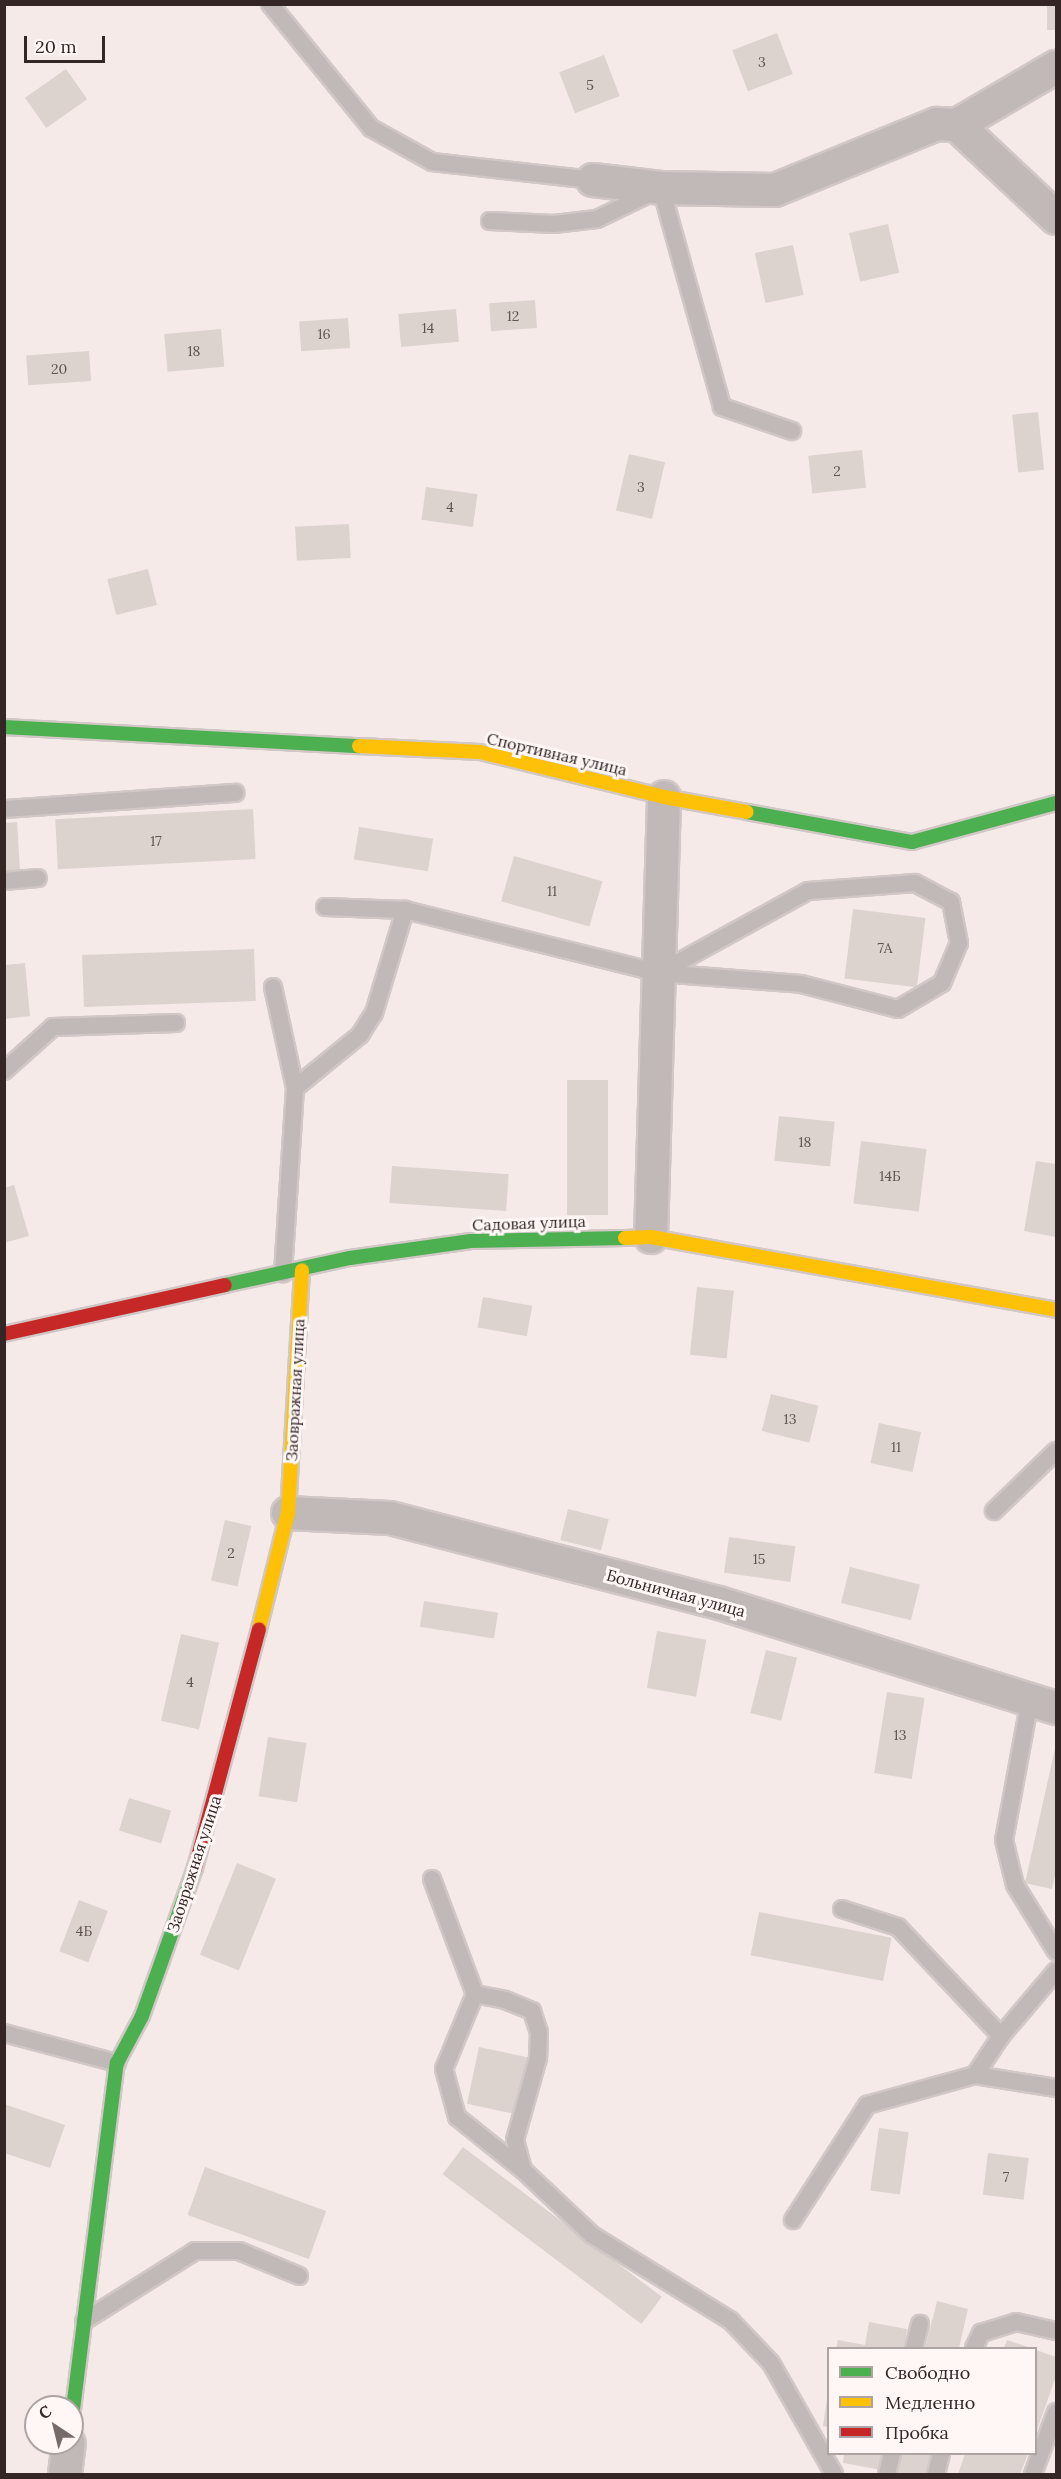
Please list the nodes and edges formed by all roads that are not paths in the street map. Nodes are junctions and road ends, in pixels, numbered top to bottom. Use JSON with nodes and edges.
{"nodes":[{"id":1,"x":270,"y":4,"type":"edge"},
{"id":2,"x":1056,"y":67,"type":"edge"},
{"id":3,"x":957,"y":125,"type":"junction"},
{"id":4,"x":593,"y":180,"type":"joint"},
{"id":5,"x":661,"y":188,"type":"junction"},
{"id":6,"x":1056,"y":218,"type":"edge"},
{"id":7,"x":490,"y":221,"type":"dead end"},
{"id":8,"x":792,"y":431,"type":"dead end"},
{"id":9,"x":4,"y":728,"type":"edge"},
{"id":10,"x":235,"y":793,"type":"dead end"},
{"id":11,"x":664,"y":797,"type":"junction"},
{"id":12,"x":1056,"y":803,"type":"edge"},
{"id":13,"x":4,"y":809,"type":"edge"},
{"id":14,"x":38,"y":878,"type":"dead end"},
{"id":15,"x":4,"y":881,"type":"edge"},
{"id":16,"x":325,"y":907,"type":"dead end"},
{"id":17,"x":405,"y":910,"type":"junction"},
{"id":18,"x":659,"y":972,"type":"junction"},
{"id":19,"x":273,"y":987,"type":"dead end"},
{"id":20,"x":176,"y":1023,"type":"dead end"},
{"id":21,"x":4,"y":1071,"type":"edge"},
{"id":22,"x":295,"y":1088,"type":"junction"},
{"id":23,"x":651,"y":1237,"type":"junction"},
{"id":24,"x":302,"y":1270,"type":"junction"},
{"id":25,"x":284,"y":1274,"type":"junction"},
{"id":26,"x":1056,"y":1310,"type":"edge"},
{"id":27,"x":4,"y":1334,"type":"edge"},
{"id":28,"x":1056,"y":1451,"type":"edge"},
{"id":29,"x":994,"y":1511,"type":"dead end"},
{"id":30,"x":288,"y":1513,"type":"junction"},
{"id":31,"x":1043,"y":1704,"type":"edge"},
{"id":32,"x":432,"y":1879,"type":"dead end"},
{"id":33,"x":842,"y":1909,"type":"dead end"},
{"id":34,"x":1056,"y":1951,"type":"edge"},
{"id":35,"x":1056,"y":1971,"type":"edge"},
{"id":36,"x":475,"y":1994,"type":"junction"},
{"id":37,"x":4,"y":2033,"type":"edge"},
{"id":38,"x":1000,"y":2036,"type":"junction"},
{"id":39,"x":117,"y":2063,"type":"junction"},
{"id":40,"x":975,"y":2075,"type":"junction"},
{"id":41,"x":1056,"y":2088,"type":"edge"},
{"id":42,"x":523,"y":2170,"type":"junction"},
{"id":43,"x":793,"y":2220,"type":"dead end"},
{"id":44,"x":299,"y":2276,"type":"dead end"},
{"id":45,"x":84,"y":2321,"type":"junction"},
{"id":46,"x":920,"y":2324,"type":"dead end"},
{"id":47,"x":1056,"y":2331,"type":"edge"},
{"id":48,"x":914,"y":2347,"type":"edge"},
{"id":49,"x":975,"y":2347,"type":"edge"},
{"id":50,"x":75,"y":2395,"type":"edge"},
{"id":51,"x":1055,"y":2420,"type":"edge"},
{"id":52,"x":68,"y":2455,"type":"edge"},
{"id":53,"x":892,"y":2455,"type":"edge"},
{"id":54,"x":941,"y":2455,"type":"edge"},
{"id":55,"x":65,"y":2475,"type":"edge"},
{"id":56,"x":834,"y":2475,"type":"edge"},
{"id":57,"x":887,"y":2475,"type":"edge"},
{"id":58,"x":936,"y":2475,"type":"edge"},
{"id":59,"x":1033,"y":2475,"type":"edge"}],
"edges":[{"from":1,"to":4,"type":"lane"},
{"from":2,"to":3,"type":"street"},
{"from":3,"to":5,"type":"street"},
{"from":3,"to":6,"type":"street"},
{"from":4,"to":5,"type":"street"},
{"from":5,"to":7,"type":"lane"},
{"from":5,"to":8,"type":"lane"},
{"from":9,"to":11,"type":"street","name":"Спортивная улица"},
{"from":10,"to":13,"type":"lane"},
{"from":11,"to":12,"type":"street","name":"Спортивная улица"},
{"from":11,"to":18,"type":"street"},
{"from":14,"to":15,"type":"lane"},
{"from":16,"to":17,"type":"lane"},
{"from":17,"to":18,"type":"lane"},
{"from":17,"to":22,"type":"lane"},
{"from":18,"to":18,"type":"lane"},
{"from":18,"to":23,"type":"street"},
{"from":19,"to":22,"type":"lane"},
{"from":20,"to":21,"type":"lane"},
{"from":22,"to":25,"type":"lane"},
{"from":23,"to":24,"type":"street","name":"Садовая улица"},
{"from":23,"to":26,"type":"street","name":"Садовая улица"},
{"from":24,"to":25,"type":"street","name":"Садовая улица"},
{"from":24,"to":30,"type":"street","name":"Заовражная улица"},
{"from":25,"to":27,"type":"street","name":"Садовая улица"},
{"from":28,"to":29,"type":"lane"},
{"from":30,"to":31,"type":"street","name":"Больничная улица"},
{"from":30,"to":39,"type":"street","name":"Заовражная улица"},
{"from":31,"to":34,"type":"lane"},
{"from":32,"to":36,"type":"lane"},
{"from":33,"to":38,"type":"lane"},
{"from":35,"to":38,"type":"lane"},
{"from":36,"to":42,"type":"lane"},
{"from":36,"to":42,"type":"lane"},
{"from":37,"to":39,"type":"lane"},
{"from":38,"to":40,"type":"lane"},
{"from":39,"to":45,"type":"street","name":"Заовражная улица"},
{"from":40,"to":41,"type":"lane"},
{"from":40,"to":43,"type":"lane"},
{"from":42,"to":56,"type":"lane"},
{"from":44,"to":45,"type":"lane"},
{"from":45,"to":50,"type":"street","name":"Заовражная улица"},
{"from":46,"to":48,"type":"lane"},
{"from":47,"to":49,"type":"lane"},
{"from":51,"to":59,"type":"lane"},
{"from":52,"to":55,"type":"street"},
{"from":53,"to":57,"type":"lane"},
{"from":54,"to":58,"type":"lane"}]}
